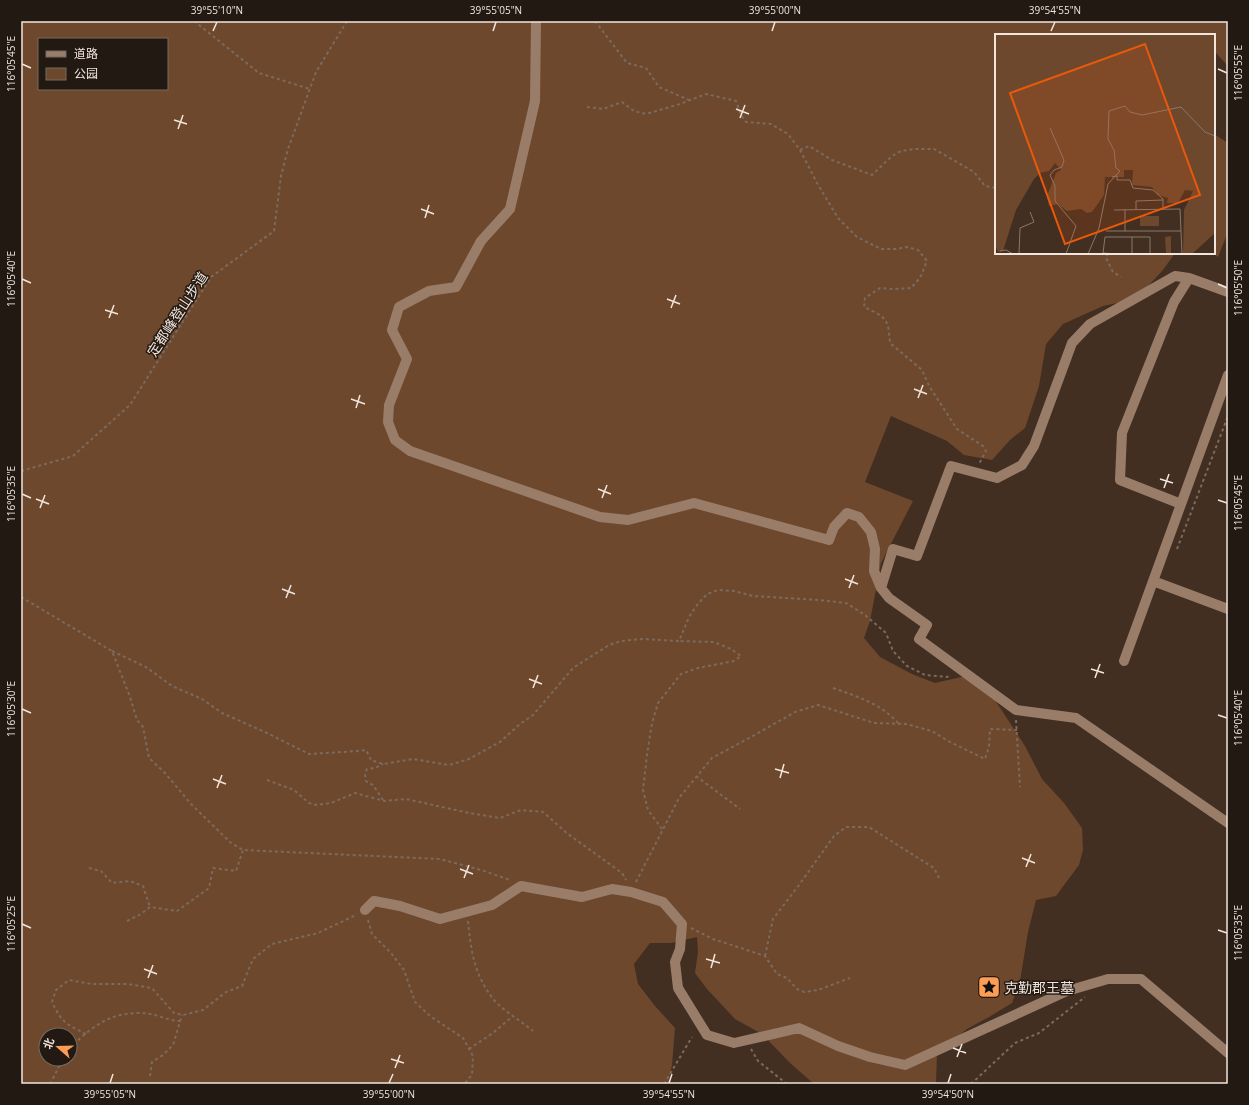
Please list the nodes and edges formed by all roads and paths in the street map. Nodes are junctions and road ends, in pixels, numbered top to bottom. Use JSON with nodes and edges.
{"nodes":[{"id":1,"x":194,"y":21,"type":"edge"},
{"id":2,"x":347,"y":21,"type":"edge"},
{"id":3,"x":536,"y":21,"type":"edge"},
{"id":4,"x":595,"y":21,"type":"edge"},
{"id":5,"x":310,"y":89,"type":"junction"},
{"id":6,"x":690,"y":100,"type":"junction"},
{"id":7,"x":587,"y":107,"type":"dead end"},
{"id":8,"x":800,"y":150,"type":"junction"},
{"id":9,"x":995,"y":188,"type":"edge"},
{"id":10,"x":1108,"y":254,"type":"edge"},
{"id":11,"x":1121,"y":277,"type":"dead end"},
{"id":12,"x":1189,"y":278,"type":"junction"},
{"id":13,"x":1228,"y":292,"type":"edge"},
{"id":14,"x":1228,"y":375,"type":"edge"},
{"id":15,"x":1228,"y":416,"type":"edge"},
{"id":16,"x":21,"y":471,"type":"edge"},
{"id":17,"x":975,"y":472,"type":"junction"},
{"id":18,"x":1181,"y":504,"type":"junction"},
{"id":19,"x":1175,"y":556,"type":"dead end"},
{"id":20,"x":1153,"y":581,"type":"junction"},
{"id":21,"x":881,"y":588,"type":"junction"},
{"id":22,"x":21,"y":597,"type":"edge"},
{"id":23,"x":1228,"y":609,"type":"edge"},
{"id":24,"x":678,"y":641,"type":"junction"},
{"id":25,"x":112,"y":651,"type":"junction"},
{"id":26,"x":1124,"y":661,"type":"dead end"},
{"id":27,"x":960,"y":669,"type":"junction"},
{"id":28,"x":833,"y":688,"type":"dead end"},
{"id":29,"x":1016,"y":710,"type":"junction"},
{"id":30,"x":898,"y":723,"type":"junction"},
{"id":31,"x":1017,"y":730,"type":"junction"},
{"id":32,"x":383,"y":764,"type":"junction"},
{"id":33,"x":696,"y":776,"type":"junction"},
{"id":34,"x":267,"y":780,"type":"dead end"},
{"id":35,"x":1020,"y":787,"type":"dead end"},
{"id":36,"x":384,"y":801,"type":"junction"},
{"id":37,"x":740,"y":809,"type":"dead end"},
{"id":38,"x":1228,"y":823,"type":"edge"},
{"id":39,"x":662,"y":829,"type":"junction"},
{"id":40,"x":243,"y":850,"type":"junction"},
{"id":41,"x":89,"y":868,"type":"dead end"},
{"id":42,"x":939,"y":878,"type":"dead end"},
{"id":43,"x":520,"y":886,"type":"junction"},
{"id":44,"x":631,"y":892,"type":"junction"},
{"id":45,"x":150,"y":907,"type":"junction"},
{"id":46,"x":365,"y":910,"type":"junction"},
{"id":47,"x":468,"y":912,"type":"junction"},
{"id":48,"x":127,"y":922,"type":"dead end"},
{"id":49,"x":682,"y":924,"type":"junction"},
{"id":50,"x":765,"y":956,"type":"junction"},
{"id":51,"x":850,"y":978,"type":"dead end"},
{"id":52,"x":1089,"y":994,"type":"dead end"},
{"id":53,"x":183,"y":1015,"type":"junction"},
{"id":54,"x":513,"y":1016,"type":"junction"},
{"id":55,"x":180,"y":1021,"type":"junction"},
{"id":56,"x":533,"y":1032,"type":"dead end"},
{"id":57,"x":86,"y":1034,"type":"junction"},
{"id":58,"x":692,"y":1037,"type":"dead end"},
{"id":59,"x":78,"y":1040,"type":"edge"},
{"id":60,"x":745,"y":1040,"type":"junction"},
{"id":61,"x":469,"y":1049,"type":"junction"},
{"id":62,"x":1228,"y":1053,"type":"edge"},
{"id":63,"x":59,"y":1067,"type":"edge"},
{"id":64,"x":150,"y":1076,"type":"dead end"},
{"id":65,"x":50,"y":1084,"type":"edge"},
{"id":66,"x":464,"y":1084,"type":"edge"},
{"id":67,"x":664,"y":1084,"type":"edge"},
{"id":68,"x":787,"y":1084,"type":"edge"},
{"id":69,"x":971,"y":1084,"type":"edge"}],
"edges":[{"from":1,"to":5,"type":"path"},
{"from":2,"to":5,"type":"path","name":"定都峰登山步道"},
{"from":3,"to":21,"type":"street"},
{"from":4,"to":6,"type":"path"},
{"from":5,"to":16,"type":"path","name":"定都峰登山步道"},
{"from":6,"to":7,"type":"path"},
{"from":6,"to":8,"type":"path"},
{"from":8,"to":9,"type":"path"},
{"from":8,"to":17,"type":"path"},
{"from":10,"to":11,"type":"path"},
{"from":12,"to":13,"type":"street"},
{"from":12,"to":17,"type":"street"},
{"from":12,"to":18,"type":"street"},
{"from":14,"to":18,"type":"street"},
{"from":15,"to":19,"type":"path"},
{"from":17,"to":21,"type":"street"},
{"from":18,"to":20,"type":"street"},
{"from":20,"to":23,"type":"street"},
{"from":20,"to":26,"type":"street"},
{"from":21,"to":27,"type":"street"},
{"from":22,"to":25,"type":"path"},
{"from":24,"to":27,"type":"path"},
{"from":24,"to":32,"type":"path"},
{"from":24,"to":39,"type":"path"},
{"from":25,"to":32,"type":"path"},
{"from":25,"to":40,"type":"path"},
{"from":27,"to":29,"type":"street"},
{"from":28,"to":30,"type":"path"},
{"from":29,"to":31,"type":"path"},
{"from":29,"to":38,"type":"street"},
{"from":30,"to":31,"type":"path"},
{"from":30,"to":33,"type":"path"},
{"from":31,"to":35,"type":"path"},
{"from":32,"to":36,"type":"path"},
{"from":33,"to":37,"type":"path"},
{"from":33,"to":39,"type":"path"},
{"from":34,"to":36,"type":"path"},
{"from":36,"to":44,"type":"path"},
{"from":39,"to":44,"type":"path"},
{"from":40,"to":43,"type":"path"},
{"from":40,"to":45,"type":"path"},
{"from":41,"to":45,"type":"path"},
{"from":42,"to":50,"type":"path"},
{"from":43,"to":44,"type":"street"},
{"from":43,"to":47,"type":"street"},
{"from":44,"to":49,"type":"street"},
{"from":45,"to":48,"type":"path"},
{"from":46,"to":47,"type":"street"},
{"from":46,"to":53,"type":"path"},
{"from":46,"to":61,"type":"path"},
{"from":47,"to":54,"type":"path"},
{"from":49,"to":50,"type":"path"},
{"from":49,"to":60,"type":"street"},
{"from":50,"to":51,"type":"path"},
{"from":52,"to":69,"type":"path"},
{"from":53,"to":55,"type":"path"},
{"from":53,"to":57,"type":"path"},
{"from":54,"to":56,"type":"path"},
{"from":54,"to":61,"type":"path"},
{"from":55,"to":57,"type":"path"},
{"from":55,"to":64,"type":"path"},
{"from":57,"to":59,"type":"path"},
{"from":58,"to":67,"type":"path"},
{"from":60,"to":62,"type":"street"},
{"from":60,"to":68,"type":"path"},
{"from":61,"to":66,"type":"path"},
{"from":63,"to":65,"type":"path"}]}
